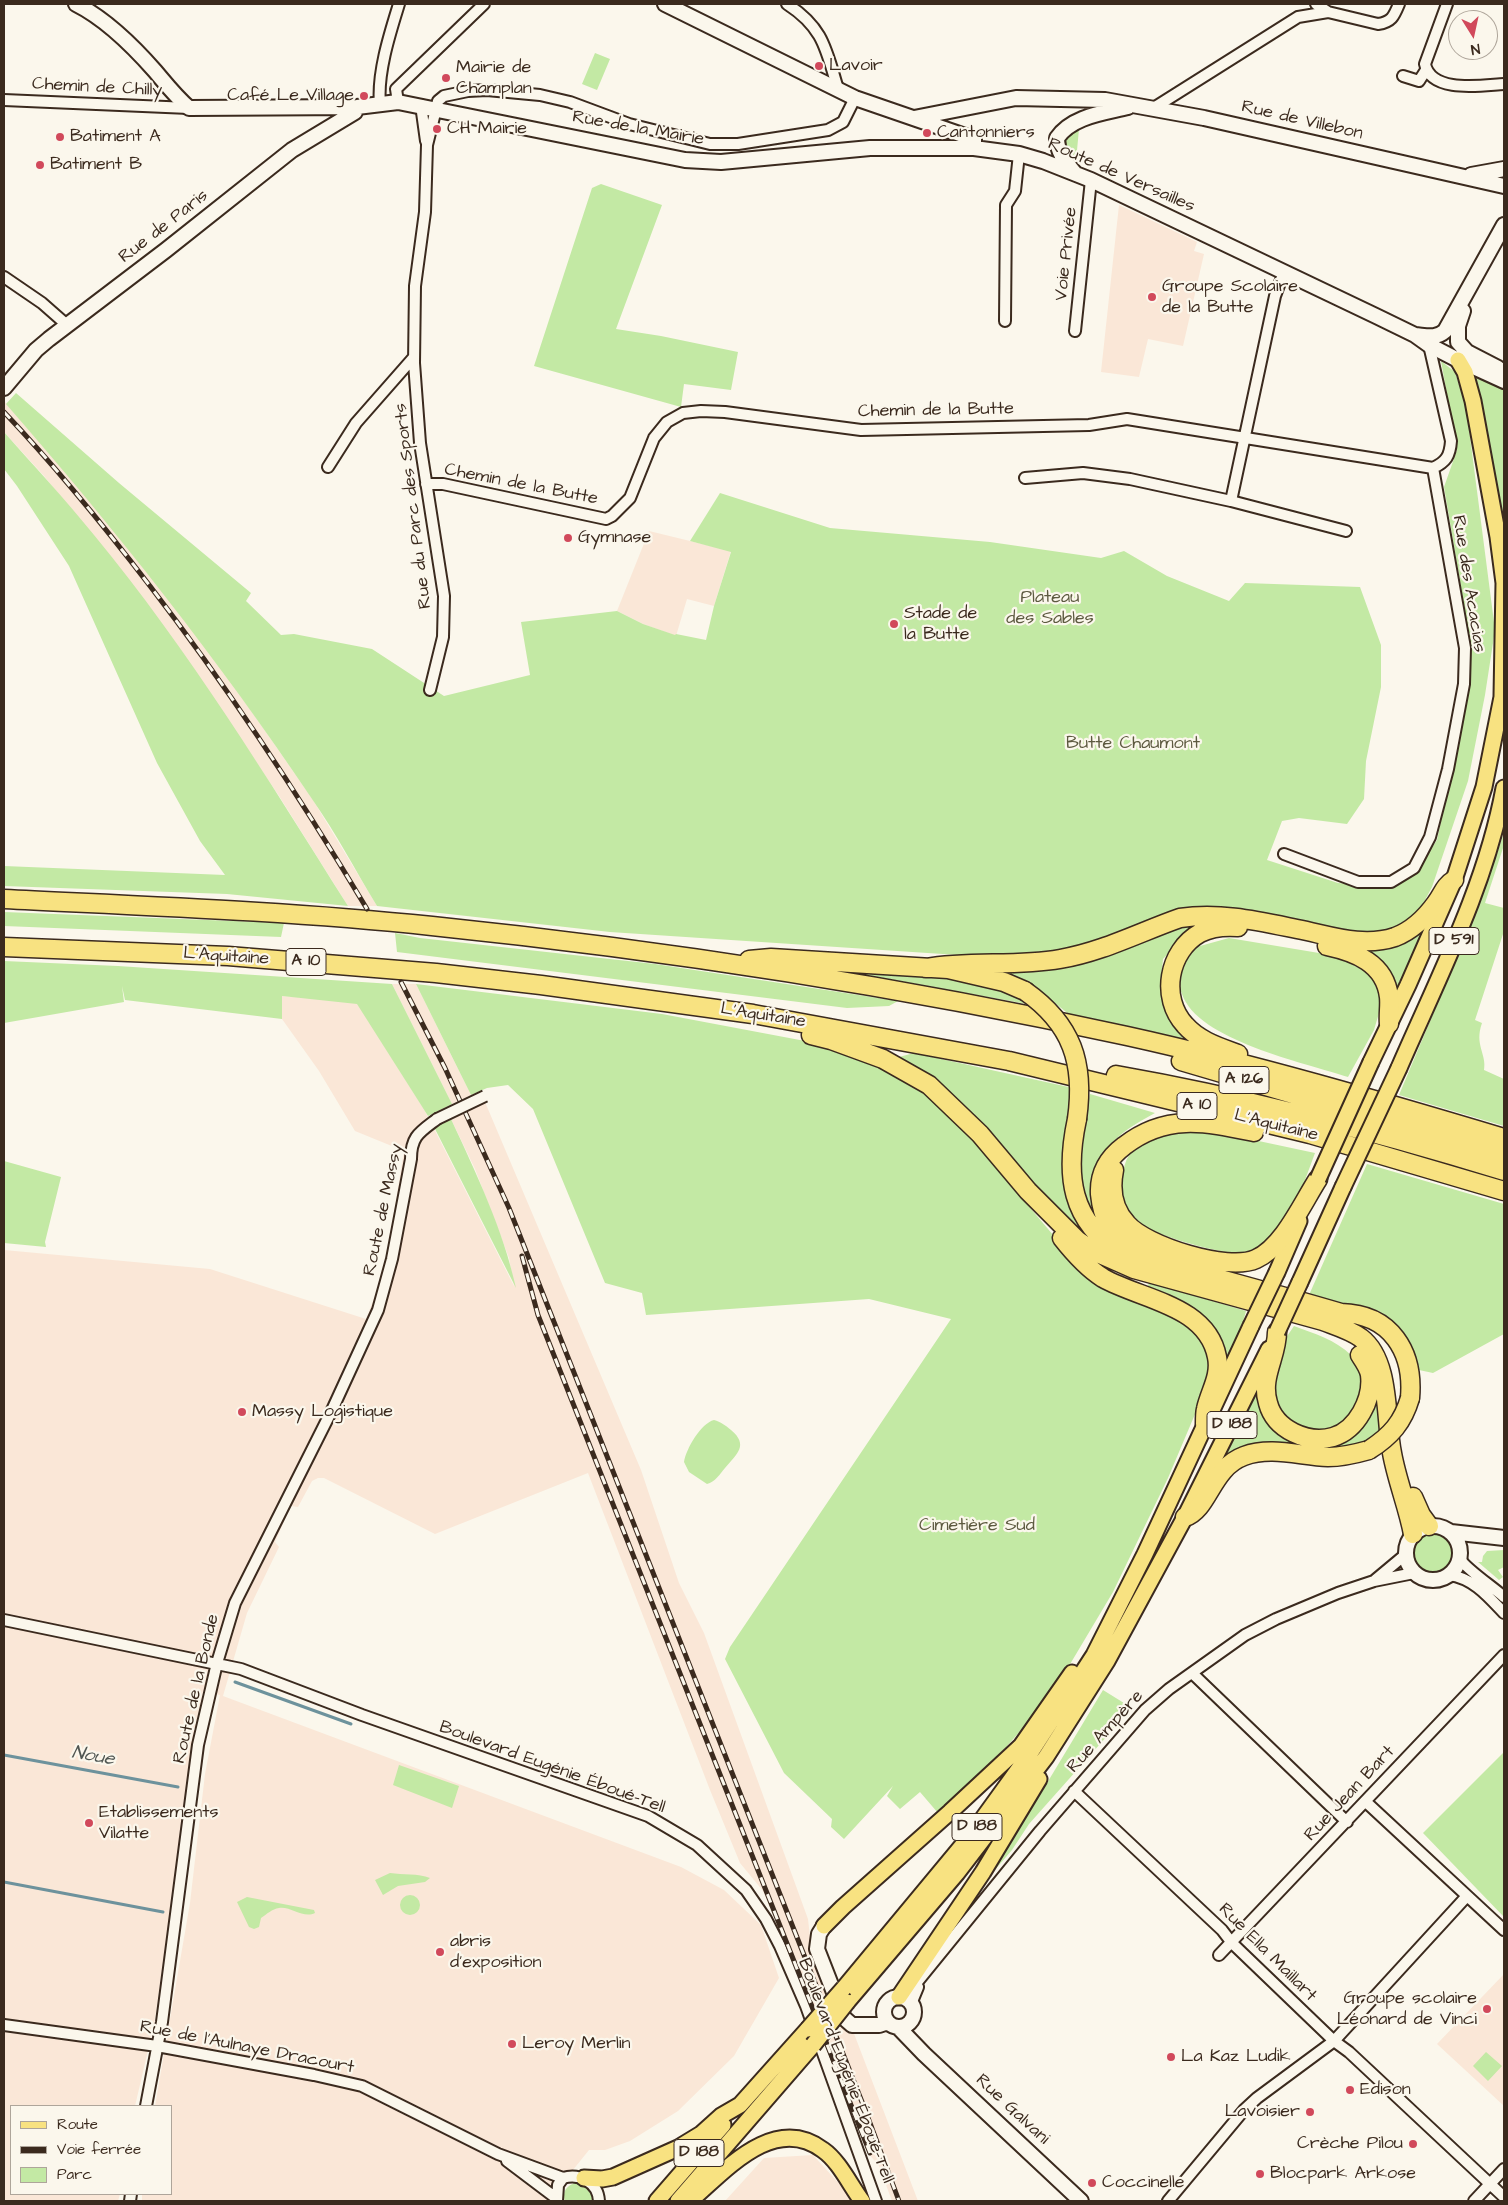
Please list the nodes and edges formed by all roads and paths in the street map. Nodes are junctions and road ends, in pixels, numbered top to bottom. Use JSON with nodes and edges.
{"nodes":[{"id":1,"x":76,"y":4,"type":"edge"},
{"id":2,"x":399,"y":4,"type":"edge"},
{"id":3,"x":484,"y":4,"type":"edge"},
{"id":4,"x":665,"y":4,"type":"edge"},
{"id":5,"x":788,"y":4,"type":"edge"},
{"id":6,"x":1316,"y":4,"type":"edge"},
{"id":7,"x":1399,"y":4,"type":"edge"},
{"id":8,"x":1447,"y":4,"type":"edge"},
{"id":9,"x":1328,"y":12,"type":"junction"},
{"id":10,"x":1426,"y":70,"type":"junction"},
{"id":11,"x":1403,"y":76,"type":"dead end"},
{"id":12,"x":1504,"y":84,"type":"edge"},
{"id":13,"x":169,"y":87,"type":"junction"},
{"id":14,"x":378,"y":89,"type":"junction"},
{"id":15,"x":838,"y":89,"type":"junction"},
{"id":16,"x":397,"y":96,"type":"junction"},
{"id":17,"x":854,"y":98,"type":"junction"},
{"id":18,"x":4,"y":100,"type":"edge"},
{"id":19,"x":380,"y":104,"type":"junction"},
{"id":20,"x":421,"y":105,"type":"junction"},
{"id":21,"x":1131,"y":106,"type":"junction"},
{"id":22,"x":158,"y":107,"type":"junction"},
{"id":23,"x":357,"y":107,"type":"junction"},
{"id":24,"x":189,"y":108,"type":"junction"},
{"id":25,"x":435,"y":109,"type":"junction"},
{"id":26,"x":1152,"y":109,"type":"junction"},
{"id":27,"x":914,"y":118,"type":"junction"},
{"id":28,"x":427,"y":145,"type":"junction"},
{"id":29,"x":974,"y":148,"type":"junction"},
{"id":30,"x":1019,"y":154,"type":"junction"},
{"id":31,"x":1504,"y":169,"type":"edge"},
{"id":32,"x":1074,"y":172,"type":"junction"},
{"id":33,"x":1463,"y":176,"type":"junction"},
{"id":34,"x":1091,"y":180,"type":"junction"},
{"id":35,"x":1504,"y":186,"type":"edge"},
{"id":36,"x":1504,"y":225,"type":"edge"},
{"id":37,"x":1284,"y":272,"type":"junction"},
{"id":38,"x":4,"y":277,"type":"edge"},
{"id":39,"x":1470,"y":288,"type":"junction"},
{"id":40,"x":1005,"y":321,"type":"dead end"},
{"id":41,"x":67,"y":325,"type":"junction"},
{"id":42,"x":1075,"y":331,"type":"dead end"},
{"id":43,"x":1415,"y":335,"type":"junction"},
{"id":44,"x":1429,"y":345,"type":"junction"},
{"id":45,"x":414,"y":357,"type":"junction"},
{"id":46,"x":1458,"y":360,"type":"junction"},
{"id":47,"x":1504,"y":371,"type":"edge"},
{"id":48,"x":1504,"y":381,"type":"edge"},
{"id":49,"x":4,"y":388,"type":"edge"},
{"id":50,"x":1246,"y":439,"type":"junction"},
{"id":51,"x":328,"y":468,"type":"dead end"},
{"id":52,"x":1433,"y":468,"type":"junction"},
{"id":53,"x":1025,"y":478,"type":"dead end"},
{"id":54,"x":426,"y":484,"type":"junction"},
{"id":55,"x":1231,"y":501,"type":"junction"},
{"id":56,"x":1346,"y":531,"type":"dead end"},
{"id":57,"x":1504,"y":688,"type":"edge"},
{"id":58,"x":430,"y":690,"type":"dead end"},
{"id":59,"x":1501,"y":703,"type":"junction"},
{"id":60,"x":1504,"y":788,"type":"edge"},
{"id":61,"x":1502,"y":807,"type":"edge"},
{"id":62,"x":1284,"y":854,"type":"dead end"},
{"id":63,"x":1454,"y":880,"type":"junction"},
{"id":64,"x":4,"y":899,"type":"edge"},
{"id":65,"x":4,"y":947,"type":"edge"},
{"id":66,"x":726,"y":963,"type":"junction"},
{"id":67,"x":926,"y":968,"type":"junction"},
{"id":68,"x":983,"y":1007,"type":"junction"},
{"id":69,"x":753,"y":1014,"type":"junction"},
{"id":70,"x":1389,"y":1024,"type":"junction"},
{"id":71,"x":1009,"y":1061,"type":"junction"},
{"id":72,"x":1371,"y":1062,"type":"joint"},
{"id":73,"x":1399,"y":1068,"type":"joint"},
{"id":74,"x":1286,"y":1077,"type":"junction"},
{"id":75,"x":485,"y":1096,"type":"dead end"},
{"id":76,"x":1504,"y":1138,"type":"edge"},
{"id":77,"x":1125,"y":1145,"type":"junction"},
{"id":78,"x":1384,"y":1155,"type":"junction"},
{"id":79,"x":1504,"y":1156,"type":"edge"},
{"id":80,"x":1504,"y":1171,"type":"edge"},
{"id":81,"x":1318,"y":1179,"type":"junction"},
{"id":82,"x":1028,"y":1191,"type":"junction"},
{"id":83,"x":1504,"y":1191,"type":"edge"},
{"id":84,"x":1184,"y":1269,"type":"junction"},
{"id":85,"x":378,"y":1310,"type":"joint"},
{"id":86,"x":1280,"y":1310,"type":"junction"},
{"id":87,"x":1341,"y":1312,"type":"junction"},
{"id":88,"x":1277,"y":1332,"type":"junction"},
{"id":89,"x":1205,"y":1424,"type":"junction"},
{"id":90,"x":1185,"y":1517,"type":"junction"},
{"id":91,"x":1429,"y":1526,"type":"junction"},
{"id":92,"x":1451,"y":1532,"type":"junction"},
{"id":93,"x":1413,"y":1534,"type":"junction"},
{"id":94,"x":1486,"y":1537,"type":"junction"},
{"id":95,"x":1504,"y":1538,"type":"edge"},
{"id":96,"x":1460,"y":1554,"type":"junction"},
{"id":97,"x":1406,"y":1555,"type":"junction"},
{"id":98,"x":1414,"y":1573,"type":"junction"},
{"id":99,"x":1449,"y":1575,"type":"junction"},
{"id":100,"x":1374,"y":1580,"type":"junction"},
{"id":101,"x":1504,"y":1597,"type":"edge"},
{"id":102,"x":1504,"y":1613,"type":"edge"},
{"id":103,"x":4,"y":1620,"type":"edge"},
{"id":104,"x":1094,"y":1655,"type":"junction"},
{"id":105,"x":1504,"y":1655,"type":"edge"},
{"id":106,"x":217,"y":1663,"type":"junction"},
{"id":107,"x":1192,"y":1673,"type":"junction"},
{"id":108,"x":1046,"y":1758,"type":"junction"},
{"id":109,"x":1074,"y":1791,"type":"junction"},
{"id":110,"x":1366,"y":1802,"type":"junction"},
{"id":111,"x":1346,"y":1823,"type":"junction"},
{"id":112,"x":1467,"y":1896,"type":"junction"},
{"id":113,"x":824,"y":1926,"type":"joint"},
{"id":114,"x":1504,"y":1930,"type":"edge"},
{"id":115,"x":1232,"y":1943,"type":"junction"},
{"id":116,"x":1218,"y":1955,"type":"dead end"},
{"id":117,"x":846,"y":1995,"type":"junction"},
{"id":118,"x":905,"y":1999,"type":"junction"},
{"id":119,"x":911,"y":2020,"type":"junction"},
{"id":120,"x":890,"y":2021,"type":"junction"},
{"id":121,"x":4,"y":2025,"type":"edge"},
{"id":122,"x":1334,"y":2041,"type":"junction"},
{"id":123,"x":158,"y":2046,"type":"junction"},
{"id":124,"x":918,"y":2047,"type":"junction"},
{"id":125,"x":146,"y":2105,"type":"edge"},
{"id":126,"x":740,"y":2105,"type":"junction"},
{"id":127,"x":498,"y":2154,"type":"junction"},
{"id":128,"x":1504,"y":2169,"type":"edge"},
{"id":129,"x":562,"y":2178,"type":"junction"},
{"id":130,"x":584,"y":2178,"type":"junction"},
{"id":131,"x":1490,"y":2184,"type":"junction"},
{"id":132,"x":1504,"y":2197,"type":"edge"},
{"id":133,"x":556,"y":2200,"type":"edge"},
{"id":134,"x":599,"y":2201,"type":"edge"},
{"id":135,"x":657,"y":2201,"type":"edge"},
{"id":136,"x":678,"y":2201,"type":"edge"},
{"id":137,"x":690,"y":2201,"type":"edge"},
{"id":138,"x":862,"y":2201,"type":"edge"},
{"id":139,"x":876,"y":2201,"type":"edge"},
{"id":140,"x":1081,"y":2201,"type":"edge"},
{"id":141,"x":1168,"y":2201,"type":"edge"},
{"id":142,"x":1474,"y":2201,"type":"edge"}],
"edges":[{"from":1,"to":13,"type":"main road"},
{"from":2,"to":14,"type":"street"},
{"from":3,"to":16,"type":"street"},
{"from":4,"to":15,"type":"main road"},
{"from":5,"to":15,"type":"street"},
{"from":6,"to":9,"type":"street"},
{"from":7,"to":9,"type":"street"},
{"from":8,"to":10,"type":"street"},
{"from":9,"to":26,"type":"street"},
{"from":10,"to":11,"type":"street"},
{"from":10,"to":12,"type":"street"},
{"from":13,"to":22,"type":"street"},
{"from":13,"to":24,"type":"main road"},
{"from":14,"to":16,"type":"street"},
{"from":14,"to":19,"type":"street"},
{"from":15,"to":17,"type":"main road"},
{"from":16,"to":19,"type":"main road","name":"Rue de la Mairie"},
{"from":16,"to":20,"type":"main road","name":"Rue de la Mairie"},
{"from":17,"to":25,"type":"street"},
{"from":17,"to":27,"type":"main road"},
{"from":18,"to":22,"type":"street","name":"Chemin de Chilly"},
{"from":19,"to":23,"type":"main road","name":"Rue de la Mairie"},
{"from":20,"to":25,"type":"main road","name":"Rue de la Mairie"},
{"from":20,"to":28,"type":"street"},
{"from":21,"to":26,"type":"main road","name":"Rue de Villebon"},
{"from":21,"to":27,"type":"main road","name":"Rue de Villebon"},
{"from":21,"to":32,"type":"main road"},
{"from":22,"to":24,"type":"street","name":"Chemin de Chilly"},
{"from":23,"to":24,"type":"main road","name":"Rue de la Mairie"},
{"from":23,"to":41,"type":"main road","name":"Rue de Paris"},
{"from":25,"to":28,"type":"street","name":"Rue du Parc des Sports"},
{"from":25,"to":29,"type":"main road","name":"Rue de la Mairie"},
{"from":26,"to":33,"type":"main road","name":"Rue de Villebon"},
{"from":27,"to":29,"type":"main road"},
{"from":28,"to":45,"type":"street","name":"Rue du Parc des Sports"},
{"from":29,"to":30,"type":"main road","name":"Route de Versailles"},
{"from":30,"to":32,"type":"main road","name":"Route de Versailles"},
{"from":30,"to":40,"type":"street"},
{"from":31,"to":33,"type":"main road","name":"Rue de Villebon"},
{"from":32,"to":34,"type":"main road","name":"Route de Versailles"},
{"from":33,"to":35,"type":"main road","name":"Rue de Villebon"},
{"from":34,"to":37,"type":"main road","name":"Route de Versailles"},
{"from":34,"to":42,"type":"street","name":"Voie Privée"},
{"from":36,"to":39,"type":"main road"},
{"from":37,"to":43,"type":"main road","name":"Route de Versailles"},
{"from":37,"to":50,"type":"street"},
{"from":38,"to":41,"type":"street"},
{"from":39,"to":43,"type":"main road"},
{"from":39,"to":47,"type":"main road"},
{"from":41,"to":49,"type":"main road","name":"Rue de Paris"},
{"from":43,"to":44,"type":"main road","name":"Route de Versailles"},
{"from":44,"to":46,"type":"main road","name":"Route de Versailles"},
{"from":44,"to":52,"type":"street"},
{"from":45,"to":51,"type":"street"},
{"from":45,"to":54,"type":"street","name":"Rue du Parc des Sports"},
{"from":46,"to":48,"type":"main road","name":"Route de Versailles"},
{"from":46,"to":59,"type":"main road"},
{"from":50,"to":52,"type":"street"},
{"from":50,"to":54,"type":"street","name":"Chemin de la Butte"},
{"from":50,"to":55,"type":"street"},
{"from":52,"to":62,"type":"street","name":"Rue des Acacias"},
{"from":53,"to":55,"type":"street"},
{"from":54,"to":58,"type":"street","name":"Rue du Parc des Sports"},
{"from":55,"to":56,"type":"street"},
{"from":57,"to":59,"type":"main road","number":"D 591"},
{"from":59,"to":63,"type":"main road","number":"D 591"},
{"from":60,"to":61,"type":"main road","number":"D 591"},
{"from":61,"to":73,"type":"main road","number":"D 591"},
{"from":63,"to":67,"type":"highway"},
{"from":63,"to":70,"type":"main road","number":"D 591"},
{"from":64,"to":66,"type":"highway"},
{"from":65,"to":69,"type":"highway","name":"L'Aquitaine","number":"A 10"},
{"from":66,"to":67,"type":"highway"},
{"from":66,"to":68,"type":"highway"},
{"from":67,"to":84,"type":"highway","bridge":true},
{"from":68,"to":74,"type":"highway"},
{"from":68,"to":79,"type":"highway","number":"A 126"},
{"from":69,"to":71,"type":"highway","name":"L'Aquitaine","number":"A 10"},
{"from":69,"to":82,"type":"highway"},
{"from":70,"to":72,"type":"main road","number":"D 591"},
{"from":70,"to":74,"type":"highway"},
{"from":71,"to":78,"type":"highway","name":"L'Aquitaine","number":"A 10"},
{"from":71,"to":80,"type":"highway","number":"A 126"},
{"from":72,"to":81,"type":"main road","number":"D 188","bridge":true},
{"from":73,"to":88,"type":"main road","number":"D 188","bridge":true},
{"from":74,"to":76,"type":"highway"},
{"from":75,"to":85,"type":"street","name":"Route de Massy","bridge":true},
{"from":77,"to":78,"type":"highway"},
{"from":77,"to":81,"type":"highway"},
{"from":77,"to":84,"type":"highway"},
{"from":78,"to":83,"type":"highway","name":"L'Aquitaine","number":"A 10"},
{"from":81,"to":89,"type":"main road","number":"D 188","bridge":true},
{"from":82,"to":86,"type":"highway"},
{"from":82,"to":89,"type":"highway"},
{"from":84,"to":87,"type":"highway"},
{"from":85,"to":106,"type":"street","name":"Route de la Bonde"},
{"from":86,"to":88,"type":"highway"},
{"from":86,"to":93,"type":"highway"},
{"from":87,"to":90,"type":"highway","bridge":true},
{"from":87,"to":91,"type":"highway"},
{"from":88,"to":90,"type":"main road","number":"D 188"},
{"from":89,"to":104,"type":"main road","number":"D 188"},
{"from":90,"to":108,"type":"main road","number":"D 188"},
{"from":91,"to":92,"type":"main road"},
{"from":91,"to":93,"type":"main road"},
{"from":92,"to":94,"type":"main road"},
{"from":92,"to":96,"type":"main road"},
{"from":93,"to":97,"type":"main road"},
{"from":94,"to":95,"type":"main road"},
{"from":94,"to":96,"type":"main road"},
{"from":96,"to":99,"type":"main road"},
{"from":96,"to":101,"type":"street"},
{"from":97,"to":98,"type":"main road"},
{"from":97,"to":100,"type":"street","name":"Rue Ampère"},
{"from":98,"to":99,"type":"main road"},
{"from":98,"to":100,"type":"street","name":"Rue Ampère"},
{"from":99,"to":102,"type":"street"},
{"from":100,"to":107,"type":"street","name":"Rue Ampère"},
{"from":103,"to":106,"type":"street","name":"Boulevard Eugénie Éboué-Tell"},
{"from":104,"to":113,"type":"main road"},
{"from":104,"to":117,"type":"main road","number":"D 188"},
{"from":105,"to":110,"type":"street","name":"Rue Jean Bart"},
{"from":106,"to":123,"type":"street","name":"Route de la Bonde"},
{"from":106,"to":139,"type":"street","name":"Boulevard Eugénie Éboué-Tell"},
{"from":107,"to":109,"type":"street","name":"Rue Ampère"},
{"from":107,"to":111,"type":"street"},
{"from":108,"to":117,"type":"main road","number":"D 188"},
{"from":108,"to":118,"type":"main road"},
{"from":109,"to":115,"type":"street","name":"Rue Ella Maillart"},
{"from":109,"to":118,"type":"street","name":"Rue Ampère"},
{"from":110,"to":111,"type":"street","name":"Rue Jean Bart"},
{"from":110,"to":112,"type":"street"},
{"from":111,"to":115,"type":"street","name":"Rue Jean Bart"},
{"from":112,"to":114,"type":"street"},
{"from":112,"to":122,"type":"street"},
{"from":113,"to":120,"type":"main road"},
{"from":115,"to":116,"type":"street","name":"Rue Jean Bart"},
{"from":115,"to":122,"type":"street","name":"Rue Ella Maillart"},
{"from":117,"to":126,"type":"main road","number":"D 188","bridge":true},
{"from":117,"to":136,"type":"main road","number":"D 188","bridge":true},
{"from":118,"to":119,"type":"main road"},
{"from":118,"to":120,"type":"main road"},
{"from":119,"to":120,"type":"main road"},
{"from":119,"to":124,"type":"main road"},
{"from":120,"to":124,"type":"main road","name":"Rue Galvani"},
{"from":121,"to":123,"type":"street","name":"Rue de l'Aulnaye Dracourt"},
{"from":122,"to":131,"type":"street","name":"Rue Ella Maillart"},
{"from":122,"to":141,"type":"street"},
{"from":123,"to":125,"type":"street","name":"Route de la Bonde"},
{"from":123,"to":127,"type":"street","name":"Rue de l'Aulnaye Dracourt"},
{"from":124,"to":140,"type":"main road","name":"Rue Galvani"},
{"from":126,"to":130,"type":"main road"},
{"from":126,"to":135,"type":"main road","number":"D 188"},
{"from":127,"to":129,"type":"street","name":"Rue de l'Aulnaye Dracourt"},
{"from":127,"to":133,"type":"street","name":"Rue de l'Aulnaye Dracourt"},
{"from":128,"to":131,"type":"street"},
{"from":129,"to":130,"type":"street"},
{"from":129,"to":133,"type":"street"},
{"from":130,"to":134,"type":"street"},
{"from":131,"to":132,"type":"street","name":"Rue Ella Maillart"},
{"from":131,"to":142,"type":"street"},
{"from":137,"to":138,"type":"main road"}]}
